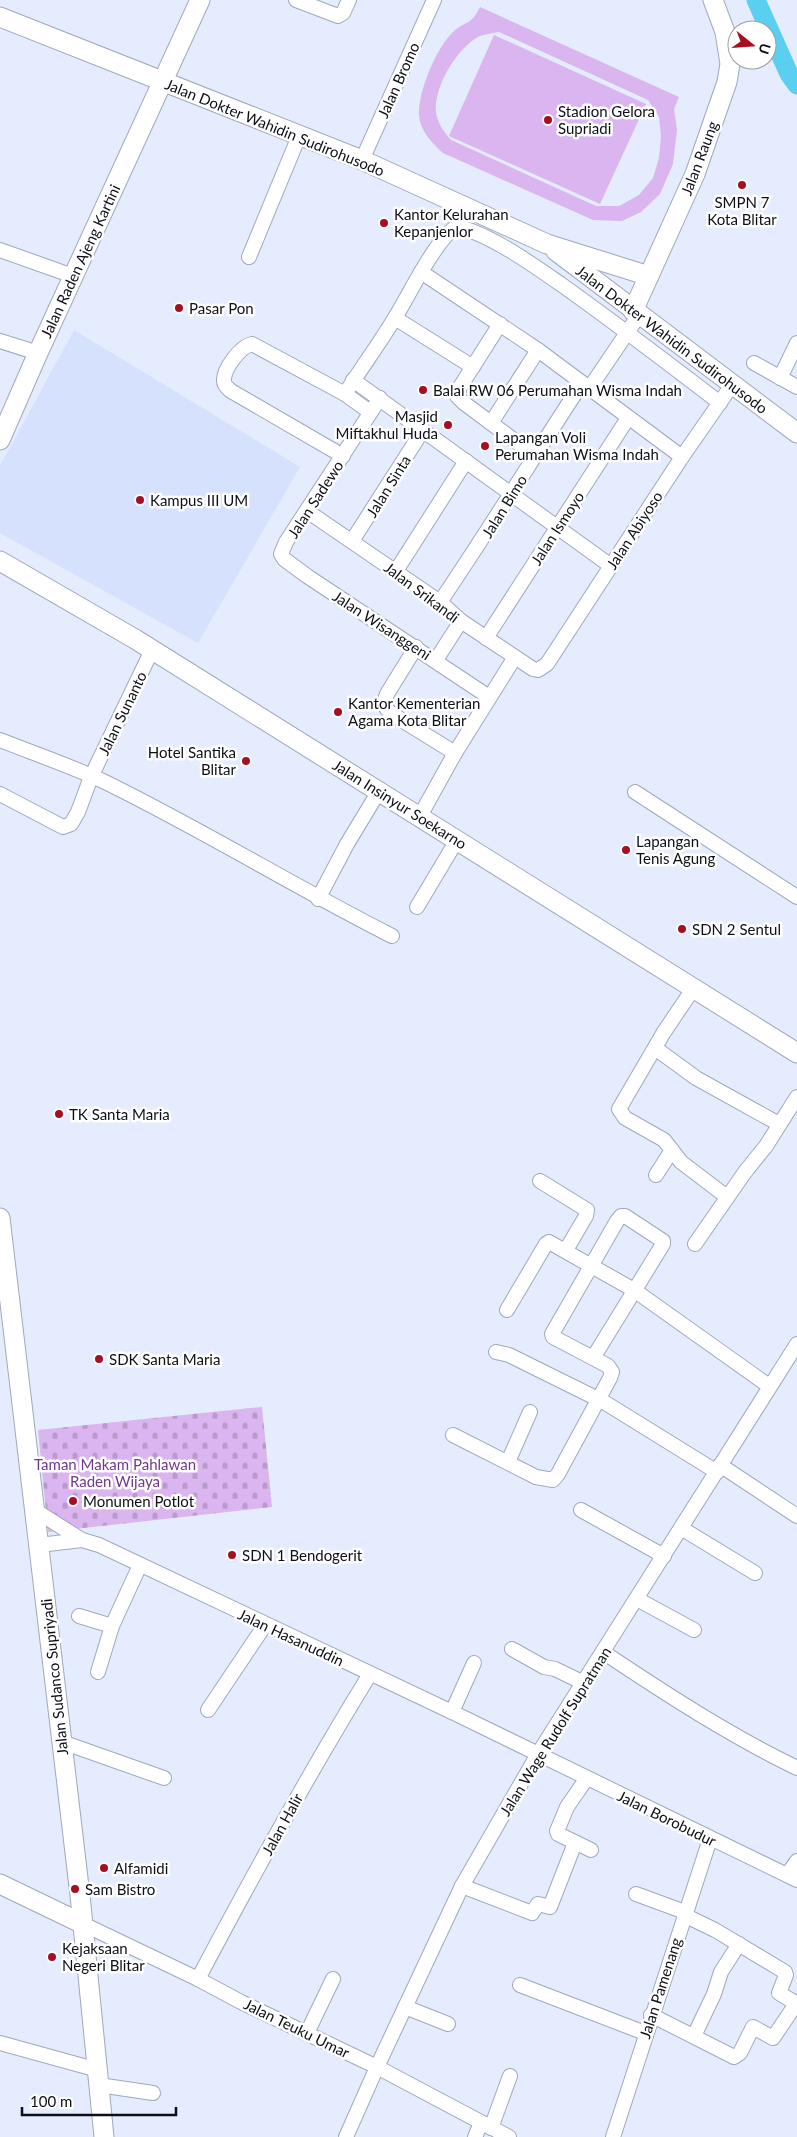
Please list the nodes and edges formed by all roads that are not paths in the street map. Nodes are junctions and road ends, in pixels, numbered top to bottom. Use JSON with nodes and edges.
{"nodes":[{"id":1,"x":200,"y":0,"type":"edge"},
{"id":2,"x":296,"y":0,"type":"edge"},
{"id":3,"x":349,"y":0,"type":"edge"},
{"id":4,"x":434,"y":0,"type":"edge"},
{"id":5,"x":713,"y":0,"type":"edge"},
{"id":6,"x":1,"y":20,"type":"edge"},
{"id":7,"x":163,"y":82,"type":"junction"},
{"id":8,"x":300,"y":136,"type":"junction"},
{"id":9,"x":362,"y":160,"type":"junction"},
{"id":10,"x":547,"y":244,"type":"junction"},
{"id":11,"x":0,"y":250,"type":"edge"},
{"id":12,"x":249,"y":257,"type":"dead end"},
{"id":13,"x":422,"y":272,"type":"junction"},
{"id":14,"x":74,"y":276,"type":"junction"},
{"id":15,"x":649,"y":276,"type":"junction"},
{"id":16,"x":637,"y":314,"type":"junction"},
{"id":17,"x":395,"y":318,"type":"junction"},
{"id":18,"x":500,"y":324,"type":"junction"},
{"id":19,"x":627,"y":332,"type":"junction"},
{"id":20,"x":0,"y":341,"type":"edge"},
{"id":21,"x":797,"y":343,"type":"edge"},
{"id":22,"x":538,"y":350,"type":"junction"},
{"id":23,"x":38,"y":353,"type":"junction"},
{"id":24,"x":754,"y":363,"type":"dead end"},
{"id":25,"x":473,"y":367,"type":"junction"},
{"id":26,"x":780,"y":378,"type":"junction"},
{"id":27,"x":354,"y":380,"type":"junction"},
{"id":28,"x":586,"y":386,"type":"junction"},
{"id":29,"x":731,"y":387,"type":"junction"},
{"id":30,"x":797,"y":387,"type":"edge"},
{"id":31,"x":345,"y":394,"type":"junction"},
{"id":32,"x":380,"y":398,"type":"junction"},
{"id":33,"x":720,"y":403,"type":"junction"},
{"id":34,"x":370,"y":412,"type":"junction"},
{"id":35,"x":628,"y":418,"type":"junction"},
{"id":36,"x":491,"y":423,"type":"junction"},
{"id":37,"x":423,"y":430,"type":"junction"},
{"id":38,"x":797,"y":433,"type":"edge"},
{"id":39,"x":0,"y":440,"type":"edge"},
{"id":40,"x":534,"y":455,"type":"junction"},
{"id":41,"x":343,"y":456,"type":"junction"},
{"id":42,"x":682,"y":457,"type":"junction"},
{"id":43,"x":466,"y":461,"type":"junction"},
{"id":44,"x":511,"y":496,"type":"junction"},
{"id":45,"x":307,"y":512,"type":"junction"},
{"id":46,"x":557,"y":528,"type":"junction"},
{"id":47,"x":352,"y":541,"type":"junction"},
{"id":48,"x":282,"y":549,"type":"joint"},
{"id":49,"x":0,"y":561,"type":"edge"},
{"id":50,"x":611,"y":566,"type":"junction"},
{"id":51,"x":396,"y":571,"type":"junction"},
{"id":52,"x":440,"y":602,"type":"junction"},
{"id":53,"x":461,"y":621,"type":"junction"},
{"id":54,"x":486,"y":638,"type":"junction"},
{"id":55,"x":416,"y":647,"type":"junction"},
{"id":56,"x":152,"y":650,"type":"junction"},
{"id":57,"x":514,"y":657,"type":"junction"},
{"id":58,"x":436,"y":660,"type":"junction"},
{"id":59,"x":538,"y":670,"type":"joint"},
{"id":60,"x":489,"y":697,"type":"junction"},
{"id":61,"x":0,"y":740,"type":"edge"},
{"id":62,"x":455,"y":753,"type":"junction"},
{"id":63,"x":91,"y":776,"type":"junction"},
{"id":64,"x":379,"y":791,"type":"junction"},
{"id":65,"x":635,"y":792,"type":"dead end"},
{"id":66,"x":0,"y":794,"type":"edge"},
{"id":67,"x":420,"y":816,"type":"junction"},
{"id":68,"x":457,"y":840,"type":"junction"},
{"id":69,"x":797,"y":897,"type":"edge"},
{"id":70,"x":318,"y":898,"type":"junction"},
{"id":71,"x":417,"y":907,"type":"dead end"},
{"id":72,"x":392,"y":936,"type":"dead end"},
{"id":73,"x":693,"y":988,"type":"junction"},
{"id":74,"x":656,"y":1048,"type":"junction"},
{"id":75,"x":797,"y":1053,"type":"edge"},
{"id":76,"x":797,"y":1097,"type":"edge"},
{"id":77,"x":779,"y":1124,"type":"junction"},
{"id":78,"x":672,"y":1150,"type":"junction"},
{"id":79,"x":656,"y":1175,"type":"dead end"},
{"id":80,"x":540,"y":1181,"type":"dead end"},
{"id":81,"x":727,"y":1197,"type":"junction"},
{"id":82,"x":0,"y":1218,"type":"edge"},
{"id":83,"x":0,"y":1224,"type":"edge"},
{"id":84,"x":695,"y":1244,"type":"dead end"},
{"id":85,"x":566,"y":1250,"type":"junction"},
{"id":86,"x":591,"y":1264,"type":"junction"},
{"id":87,"x":634,"y":1290,"type":"junction"},
{"id":88,"x":507,"y":1310,"type":"dead end"},
{"id":89,"x":797,"y":1344,"type":"edge"},
{"id":90,"x":496,"y":1352,"type":"dead end"},
{"id":91,"x":593,"y":1358,"type":"junction"},
{"id":92,"x":769,"y":1386,"type":"junction"},
{"id":93,"x":606,"y":1403,"type":"junction"},
{"id":94,"x":530,"y":1412,"type":"dead end"},
{"id":95,"x":453,"y":1434,"type":"dead end"},
{"id":96,"x":508,"y":1462,"type":"junction"},
{"id":97,"x":718,"y":1469,"type":"junction"},
{"id":98,"x":581,"y":1510,"type":"dead end"},
{"id":99,"x":36,"y":1511,"type":"junction"},
{"id":100,"x":797,"y":1516,"type":"edge"},
{"id":101,"x":681,"y":1528,"type":"junction"},
{"id":102,"x":82,"y":1540,"type":"junction"},
{"id":103,"x":40,"y":1545,"type":"junction"},
{"id":104,"x":664,"y":1556,"type":"junction"},
{"id":105,"x":140,"y":1565,"type":"junction"},
{"id":106,"x":755,"y":1573,"type":"dead end"},
{"id":107,"x":637,"y":1599,"type":"junction"},
{"id":108,"x":79,"y":1616,"type":"dead end"},
{"id":109,"x":265,"y":1625,"type":"junction"},
{"id":110,"x":112,"y":1626,"type":"junction"},
{"id":111,"x":694,"y":1630,"type":"dead end"},
{"id":112,"x":512,"y":1649,"type":"dead end"},
{"id":113,"x":603,"y":1652,"type":"junction"},
{"id":114,"x":474,"y":1664,"type":"dead end"},
{"id":115,"x":98,"y":1672,"type":"dead end"},
{"id":116,"x":370,"y":1674,"type":"junction"},
{"id":117,"x":584,"y":1683,"type":"junction"},
{"id":118,"x":208,"y":1710,"type":"dead end"},
{"id":119,"x":452,"y":1712,"type":"junction"},
{"id":120,"x":62,"y":1742,"type":"junction"},
{"id":121,"x":538,"y":1754,"type":"junction"},
{"id":122,"x":797,"y":1768,"type":"edge"},
{"id":123,"x":164,"y":1778,"type":"dead end"},
{"id":124,"x":587,"y":1778,"type":"junction"},
{"id":125,"x":710,"y":1839,"type":"junction"},
{"id":126,"x":575,"y":1843,"type":"junction"},
{"id":127,"x":592,"y":1850,"type":"dead end"},
{"id":128,"x":797,"y":1861,"type":"edge"},
{"id":129,"x":792,"y":1877,"type":"edge"},
{"id":130,"x":0,"y":1884,"type":"edge"},
{"id":131,"x":462,"y":1886,"type":"junction"},
{"id":132,"x":636,"y":1894,"type":"dead end"},
{"id":133,"x":684,"y":1914,"type":"junction"},
{"id":134,"x":83,"y":1924,"type":"junction"},
{"id":135,"x":739,"y":1944,"type":"junction"},
{"id":136,"x":198,"y":1979,"type":"junction"},
{"id":137,"x":333,"y":1979,"type":"dead end"},
{"id":138,"x":520,"y":1985,"type":"dead end"},
{"id":139,"x":796,"y":2004,"type":"edge"},
{"id":140,"x":405,"y":2007,"type":"junction"},
{"id":141,"x":651,"y":2015,"type":"junction"},
{"id":142,"x":448,"y":2024,"type":"dead end"},
{"id":143,"x":307,"y":2033,"type":"junction"},
{"id":144,"x":646,"y":2033,"type":"junction"},
{"id":145,"x":694,"y":2036,"type":"junction"},
{"id":146,"x":0,"y":2043,"type":"edge"},
{"id":147,"x":377,"y":2067,"type":"junction"},
{"id":148,"x":510,"y":2076,"type":"dead end"},
{"id":149,"x":99,"y":2078,"type":"junction"},
{"id":150,"x":152,"y":2093,"type":"dead end"},
{"id":151,"x":486,"y":2126,"type":"junction"},
{"id":152,"x":104,"y":2137,"type":"edge"},
{"id":153,"x":346,"y":2137,"type":"edge"},
{"id":154,"x":475,"y":2137,"type":"edge"},
{"id":155,"x":509,"y":2137,"type":"edge"},
{"id":156,"x":613,"y":2137,"type":"edge"}],
"edges":[{"from":1,"to":7,"type":"main road","name":"Jalan Raden Ajeng Kartini"},
{"from":2,"to":3,"type":"street"},
{"from":4,"to":9,"type":"street","name":"Jalan Bromo"},
{"from":5,"to":15,"type":"main road","name":"Jalan Raung"},
{"from":6,"to":7,"type":"main road","name":"Jalan Dokter Wahidin Sudirohusodo"},
{"from":7,"to":8,"type":"main road","name":"Jalan Dokter Wahidin Sudirohusodo"},
{"from":7,"to":14,"type":"main road","name":"Jalan Raden Ajeng Kartini"},
{"from":8,"to":9,"type":"main road","name":"Jalan Dokter Wahidin Sudirohusodo"},
{"from":8,"to":12,"type":"street"},
{"from":9,"to":10,"type":"main road","name":"Jalan Dokter Wahidin Sudirohusodo"},
{"from":10,"to":15,"type":"main road","name":"Jalan Dokter Wahidin Sudirohusodo"},
{"from":10,"to":16,"type":"main road","name":"Jalan Dokter Wahidin Sudirohusodo"},
{"from":11,"to":14,"type":"street"},
{"from":13,"to":17,"type":"street"},
{"from":13,"to":18,"type":"street"},
{"from":13,"to":19,"type":"street"},
{"from":14,"to":23,"type":"main road","name":"Jalan Raden Ajeng Kartini"},
{"from":15,"to":16,"type":"main road","name":"Jalan Raung"},
{"from":16,"to":19,"type":"street","name":"Jalan Bimo"},
{"from":16,"to":29,"type":"main road","name":"Jalan Dokter Wahidin Sudirohusodo"},
{"from":17,"to":25,"type":"street"},
{"from":17,"to":27,"type":"street"},
{"from":18,"to":22,"type":"street"},
{"from":18,"to":25,"type":"street"},
{"from":19,"to":28,"type":"street","name":"Jalan Bimo"},
{"from":19,"to":33,"type":"street"},
{"from":20,"to":23,"type":"street"},
{"from":21,"to":26,"type":"street"},
{"from":22,"to":28,"type":"street"},
{"from":22,"to":36,"type":"street"},
{"from":23,"to":39,"type":"main road","name":"Jalan Raden Ajeng Kartini"},
{"from":24,"to":26,"type":"street"},
{"from":25,"to":36,"type":"street"},
{"from":26,"to":30,"type":"street"},
{"from":27,"to":31,"type":"street"},
{"from":27,"to":32,"type":"street"},
{"from":28,"to":35,"type":"street"},
{"from":28,"to":40,"type":"street","name":"Jalan Bimo"},
{"from":29,"to":33,"type":"street","name":"Jalan Abiyoso"},
{"from":29,"to":38,"type":"main road","name":"Jalan Dokter Wahidin Sudirohusodo"},
{"from":31,"to":34,"type":"street"},
{"from":31,"to":41,"type":"street"},
{"from":32,"to":34,"type":"street","name":"Jalan Sadewo"},
{"from":32,"to":37,"type":"street"},
{"from":33,"to":42,"type":"street","name":"Jalan Abiyoso"},
{"from":34,"to":41,"type":"street","name":"Jalan Sadewo"},
{"from":35,"to":42,"type":"street"},
{"from":35,"to":46,"type":"street","name":"Jalan Ismoyo"},
{"from":36,"to":40,"type":"street"},
{"from":37,"to":43,"type":"street"},
{"from":37,"to":47,"type":"street","name":"Jalan Sinta"},
{"from":40,"to":44,"type":"street","name":"Jalan Bimo"},
{"from":41,"to":45,"type":"street","name":"Jalan Sadewo"},
{"from":42,"to":50,"type":"street","name":"Jalan Abiyoso"},
{"from":43,"to":44,"type":"street"},
{"from":43,"to":51,"type":"street"},
{"from":44,"to":46,"type":"street"},
{"from":44,"to":52,"type":"street","name":"Jalan Bimo"},
{"from":45,"to":47,"type":"street","name":"Jalan Srikandi"},
{"from":45,"to":48,"type":"street","name":"Jalan Sadewo"},
{"from":46,"to":50,"type":"street"},
{"from":46,"to":54,"type":"street","name":"Jalan Ismoyo"},
{"from":47,"to":51,"type":"street","name":"Jalan Srikandi"},
{"from":48,"to":55,"type":"street","name":"Jalan Wisanggeni"},
{"from":49,"to":56,"type":"main road","name":"Jalan Insinyur Soekarno"},
{"from":50,"to":59,"type":"street","name":"Jalan Abiyoso"},
{"from":51,"to":52,"type":"street","name":"Jalan Srikandi"},
{"from":52,"to":53,"type":"street","name":"Jalan Srikandi"},
{"from":53,"to":54,"type":"street","name":"Jalan Srikandi"},
{"from":53,"to":58,"type":"street"},
{"from":54,"to":57,"type":"street","name":"Jalan Srikandi"},
{"from":55,"to":58,"type":"street","name":"Jalan Wisanggeni"},
{"from":55,"to":62,"type":"street"},
{"from":56,"to":63,"type":"street","name":"Jalan Sunanto"},
{"from":56,"to":64,"type":"main road","name":"Jalan Insinyur Soekarno"},
{"from":57,"to":59,"type":"street","name":"Jalan Srikandi"},
{"from":57,"to":60,"type":"street"},
{"from":58,"to":60,"type":"street","name":"Jalan Wisanggeni"},
{"from":60,"to":62,"type":"street"},
{"from":61,"to":63,"type":"street"},
{"from":62,"to":67,"type":"street"},
{"from":63,"to":66,"type":"street","name":"Jalan Sunanto"},
{"from":63,"to":70,"type":"street"},
{"from":64,"to":67,"type":"main road","name":"Jalan Insinyur Soekarno"},
{"from":64,"to":70,"type":"street"},
{"from":65,"to":69,"type":"street"},
{"from":67,"to":68,"type":"main road","name":"Jalan Insinyur Soekarno"},
{"from":68,"to":71,"type":"street"},
{"from":68,"to":73,"type":"main road","name":"Jalan Insinyur Soekarno"},
{"from":70,"to":72,"type":"street"},
{"from":73,"to":74,"type":"street"},
{"from":73,"to":75,"type":"main road","name":"Jalan Insinyur Soekarno"},
{"from":74,"to":77,"type":"street"},
{"from":74,"to":78,"type":"street"},
{"from":76,"to":77,"type":"street"},
{"from":77,"to":81,"type":"street"},
{"from":78,"to":79,"type":"street"},
{"from":78,"to":81,"type":"street"},
{"from":80,"to":85,"type":"street"},
{"from":81,"to":84,"type":"street"},
{"from":82,"to":83,"type":"main road","name":"Jalan Sudanco Supriyadi"},
{"from":83,"to":99,"type":"main road","name":"Jalan Sudanco Supriyadi"},
{"from":85,"to":86,"type":"street"},
{"from":85,"to":88,"type":"street"},
{"from":86,"to":87,"type":"street"},
{"from":86,"to":87,"type":"street"},
{"from":86,"to":91,"type":"street"},
{"from":87,"to":91,"type":"street"},
{"from":87,"to":92,"type":"street"},
{"from":89,"to":92,"type":"street","name":"Jalan Wage Rudolf Supratman"},
{"from":90,"to":93,"type":"street"},
{"from":91,"to":93,"type":"street"},
{"from":92,"to":97,"type":"street","name":"Jalan Wage Rudolf Supratman"},
{"from":93,"to":96,"type":"street"},
{"from":93,"to":97,"type":"street"},
{"from":94,"to":96,"type":"street"},
{"from":95,"to":96,"type":"street"},
{"from":97,"to":100,"type":"street"},
{"from":97,"to":101,"type":"street","name":"Jalan Wage Rudolf Supratman"},
{"from":98,"to":104,"type":"street"},
{"from":99,"to":102,"type":"street"},
{"from":99,"to":103,"type":"main road","name":"Jalan Sudanco Supriyadi"},
{"from":101,"to":104,"type":"street","name":"Jalan Wage Rudolf Supratman"},
{"from":101,"to":106,"type":"street"},
{"from":102,"to":103,"type":"street","name":"Jalan Hasanuddin"},
{"from":102,"to":105,"type":"street","name":"Jalan Hasanuddin"},
{"from":103,"to":120,"type":"main road","name":"Jalan Sudanco Supriyadi"},
{"from":104,"to":107,"type":"street","name":"Jalan Wage Rudolf Supratman"},
{"from":105,"to":109,"type":"street","name":"Jalan Hasanuddin"},
{"from":105,"to":110,"type":"street"},
{"from":107,"to":111,"type":"street"},
{"from":107,"to":113,"type":"street","name":"Jalan Wage Rudolf Supratman"},
{"from":108,"to":110,"type":"street"},
{"from":109,"to":116,"type":"street","name":"Jalan Hasanuddin"},
{"from":109,"to":118,"type":"street"},
{"from":110,"to":115,"type":"street"},
{"from":112,"to":117,"type":"street"},
{"from":113,"to":117,"type":"street","name":"Jalan Wage Rudolf Supratman"},
{"from":113,"to":122,"type":"street"},
{"from":114,"to":119,"type":"street"},
{"from":116,"to":119,"type":"street","name":"Jalan Hasanuddin"},
{"from":116,"to":136,"type":"street","name":"Jalan Halir"},
{"from":117,"to":121,"type":"street","name":"Jalan Wage Rudolf Supratman"},
{"from":119,"to":121,"type":"street","name":"Jalan Hasanuddin"},
{"from":120,"to":123,"type":"street"},
{"from":120,"to":134,"type":"main road","name":"Jalan Sudanco Supriyadi"},
{"from":121,"to":124,"type":"street","name":"Jalan Borobudur"},
{"from":121,"to":131,"type":"street","name":"Jalan Wage Rudolf Supratman"},
{"from":124,"to":125,"type":"street","name":"Jalan Borobudur"},
{"from":124,"to":126,"type":"street"},
{"from":125,"to":129,"type":"street","name":"Jalan Borobudur"},
{"from":125,"to":133,"type":"street","name":"Jalan Pamenang"},
{"from":126,"to":127,"type":"street"},
{"from":126,"to":131,"type":"street"},
{"from":128,"to":129,"type":"street"},
{"from":130,"to":134,"type":"main road"},
{"from":131,"to":140,"type":"street","name":"Jalan Wage Rudolf Supratman"},
{"from":132,"to":133,"type":"street"},
{"from":133,"to":135,"type":"street"},
{"from":133,"to":141,"type":"street","name":"Jalan Pamenang"},
{"from":134,"to":136,"type":"street","name":"Jalan Teuku Umar"},
{"from":134,"to":149,"type":"main road","name":"Jalan Sudanco Supriyadi"},
{"from":135,"to":139,"type":"street"},
{"from":135,"to":145,"type":"street"},
{"from":136,"to":143,"type":"street","name":"Jalan Teuku Umar"},
{"from":137,"to":143,"type":"street"},
{"from":138,"to":144,"type":"street"},
{"from":139,"to":145,"type":"street"},
{"from":140,"to":142,"type":"street"},
{"from":140,"to":147,"type":"street","name":"Jalan Wage Rudolf Supratman"},
{"from":141,"to":144,"type":"street","name":"Jalan Pamenang"},
{"from":141,"to":145,"type":"street"},
{"from":143,"to":147,"type":"street","name":"Jalan Teuku Umar"},
{"from":144,"to":156,"type":"street","name":"Jalan Pamenang"},
{"from":146,"to":149,"type":"street"},
{"from":147,"to":151,"type":"street","name":"Jalan Teuku Umar"},
{"from":147,"to":153,"type":"street","name":"Jalan Wage Rudolf Supratman"},
{"from":148,"to":151,"type":"street"},
{"from":149,"to":150,"type":"street"},
{"from":149,"to":152,"type":"main road","name":"Jalan Sudanco Supriyadi"},
{"from":151,"to":154,"type":"street"},
{"from":151,"to":155,"type":"street","name":"Jalan Teuku Umar"}]}
